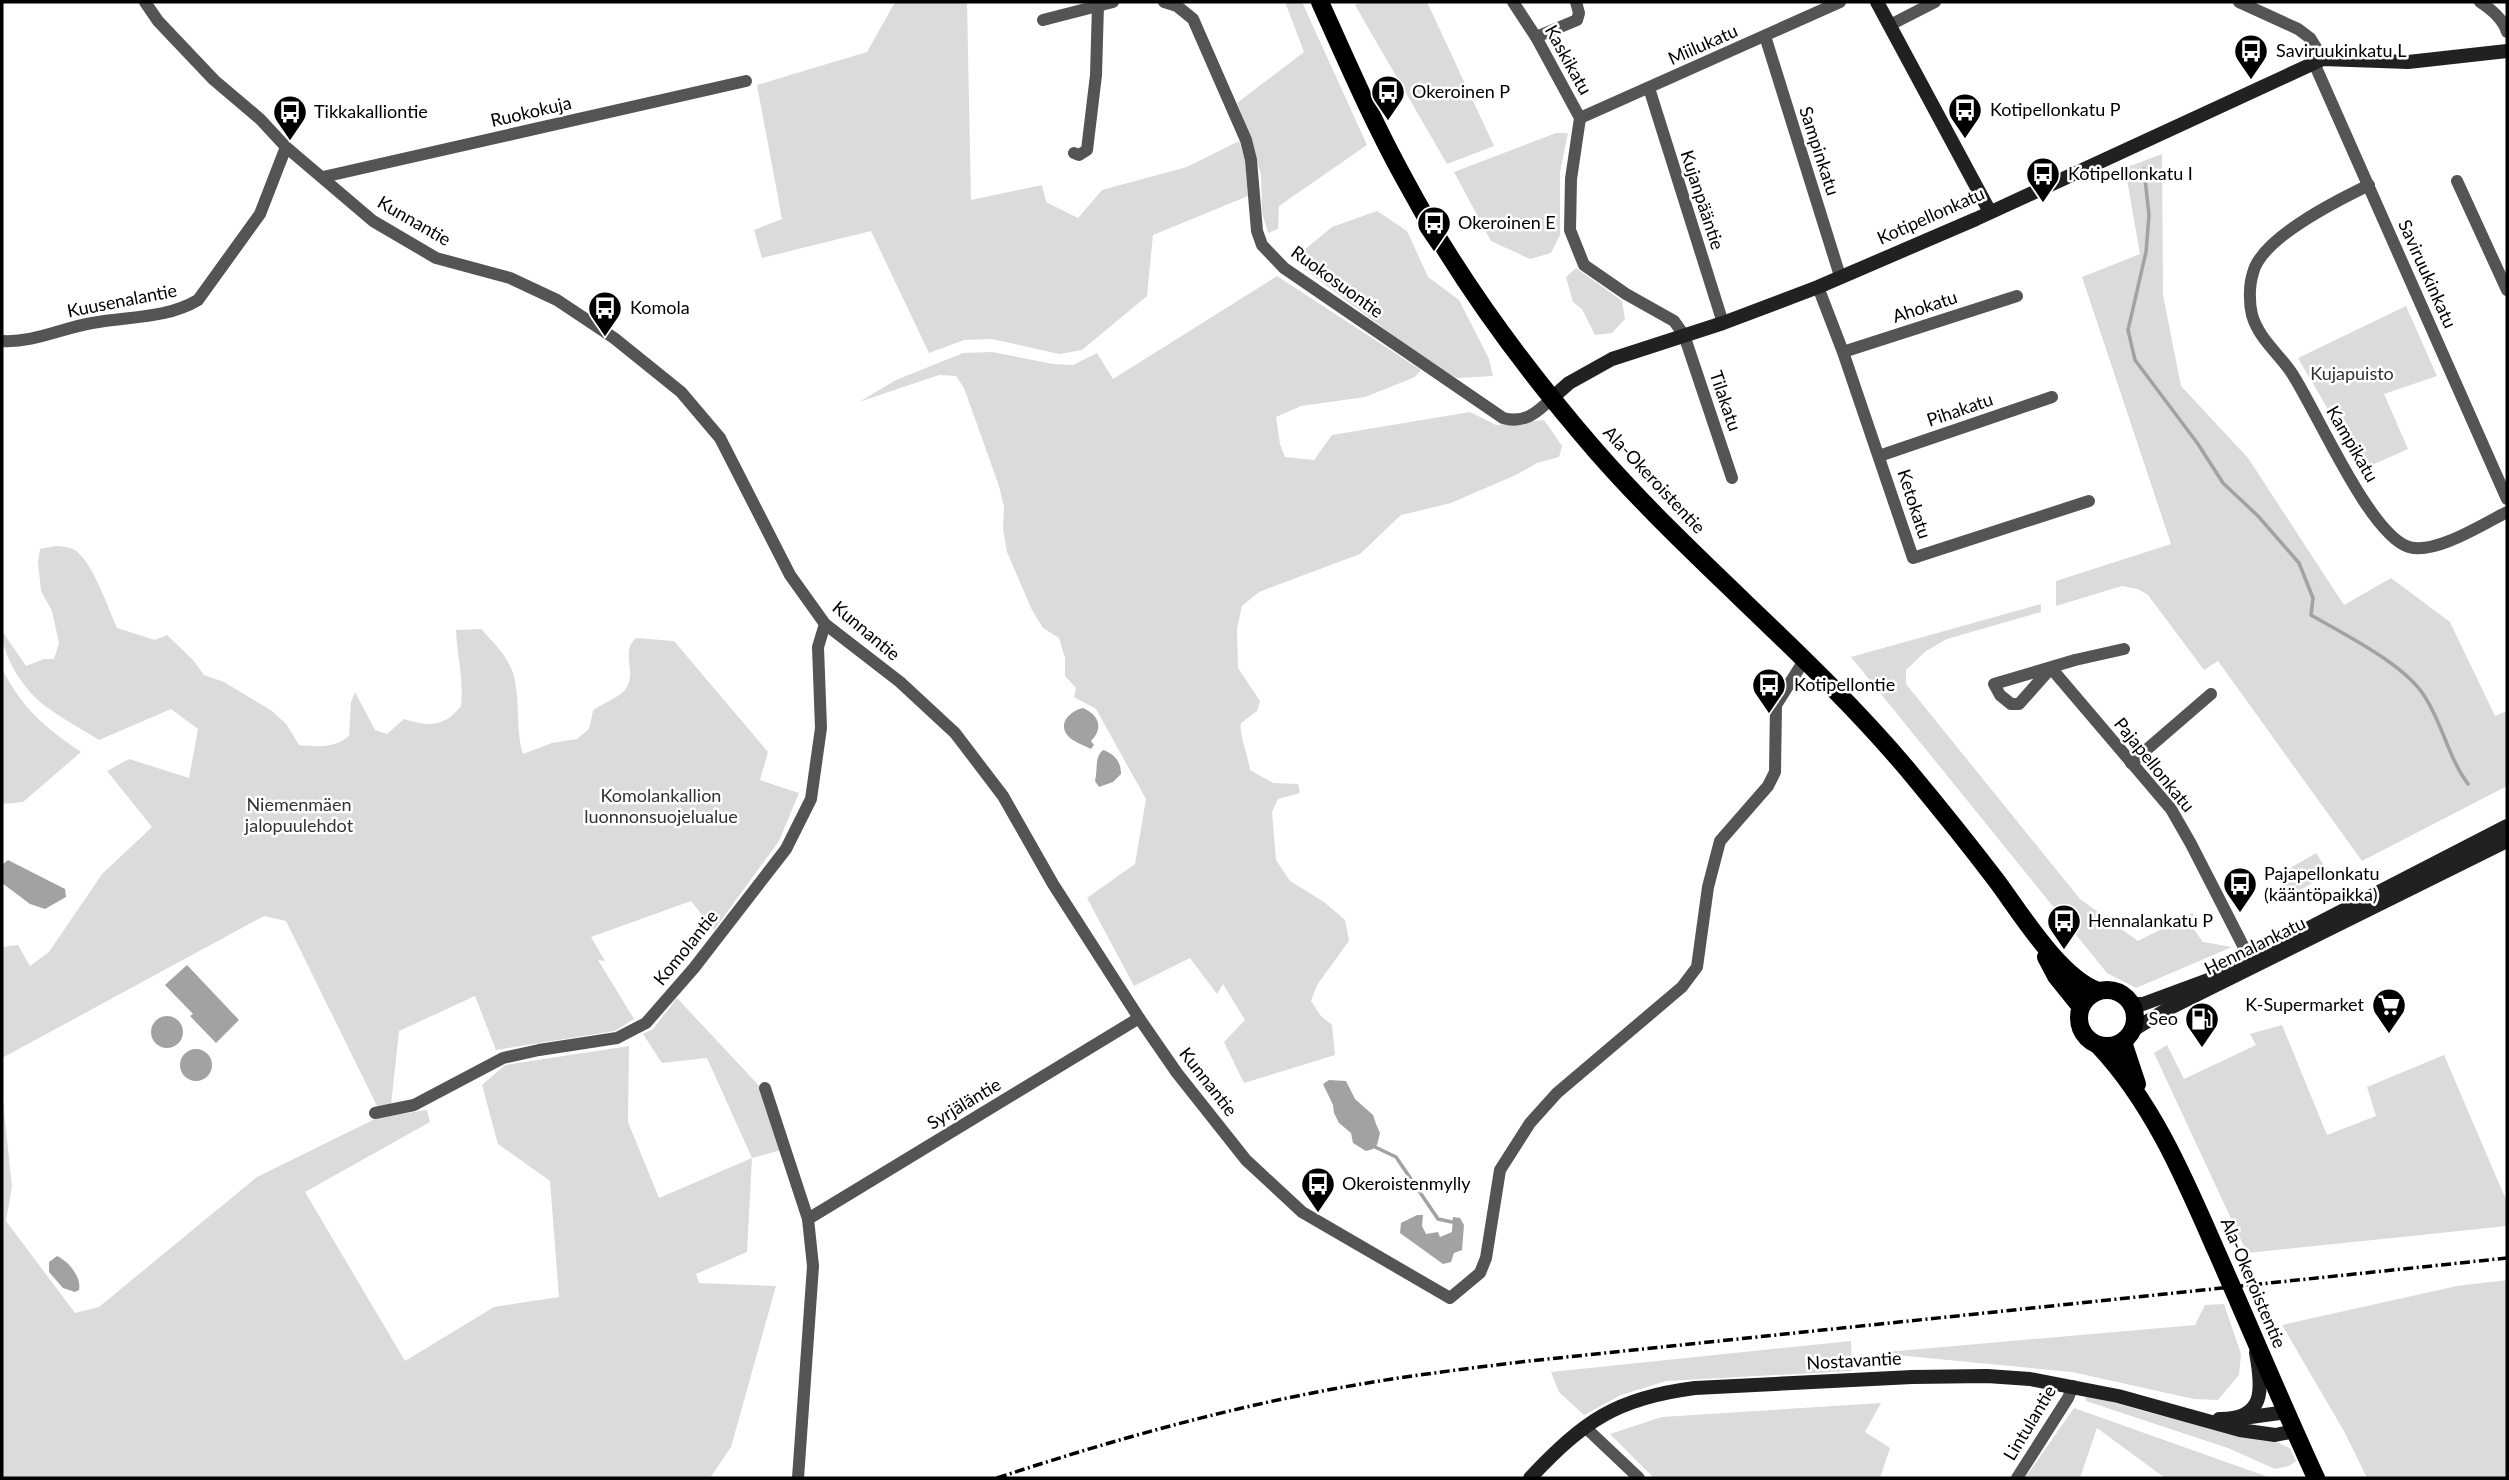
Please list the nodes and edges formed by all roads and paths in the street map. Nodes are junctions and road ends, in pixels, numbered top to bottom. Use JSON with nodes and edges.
{"nodes":[{"id":1,"x":145,"y":2,"type":"edge"},
{"id":2,"x":1113,"y":2,"type":"edge"},
{"id":3,"x":1164,"y":2,"type":"edge"},
{"id":4,"x":1320,"y":2,"type":"edge"},
{"id":5,"x":1513,"y":2,"type":"edge"},
{"id":6,"x":1576,"y":2,"type":"edge"},
{"id":7,"x":1840,"y":2,"type":"edge"},
{"id":8,"x":1877,"y":2,"type":"edge"},
{"id":9,"x":1935,"y":2,"type":"edge"},
{"id":10,"x":2239,"y":2,"type":"edge"},
{"id":11,"x":2480,"y":2,"type":"edge"},
{"id":12,"x":1098,"y":5,"type":"junction"},
{"id":13,"x":1043,"y":20,"type":"dead end"},
{"id":14,"x":1889,"y":25,"type":"junction"},
{"id":15,"x":2507,"y":32,"type":"edge"},
{"id":16,"x":1765,"y":36,"type":"junction"},
{"id":17,"x":1536,"y":37,"type":"junction"},
{"id":18,"x":2507,"y":51,"type":"edge"},
{"id":19,"x":2319,"y":61,"type":"junction"},
{"id":20,"x":746,"y":81,"type":"dead end"},
{"id":21,"x":1649,"y":88,"type":"junction"},
{"id":22,"x":1580,"y":118,"type":"junction"},
{"id":23,"x":286,"y":147,"type":"junction"},
{"id":24,"x":1074,"y":153,"type":"dead end"},
{"id":25,"x":323,"y":177,"type":"junction"},
{"id":26,"x":2457,"y":181,"type":"dead end"},
{"id":27,"x":2369,"y":185,"type":"junction"},
{"id":28,"x":1990,"y":212,"type":"junction"},
{"id":29,"x":1840,"y":276,"type":"junction"},
{"id":30,"x":1818,"y":286,"type":"junction"},
{"id":31,"x":2507,"y":290,"type":"edge"},
{"id":32,"x":2017,"y":296,"type":"dead end"},
{"id":33,"x":1723,"y":323,"type":"junction"},
{"id":34,"x":1684,"y":335,"type":"junction"},
{"id":35,"x":2,"y":341,"type":"edge"},
{"id":36,"x":1843,"y":352,"type":"junction"},
{"id":37,"x":2052,"y":397,"type":"dead end"},
{"id":38,"x":1552,"y":398,"type":"junction"},
{"id":39,"x":1879,"y":456,"type":"junction"},
{"id":40,"x":1732,"y":478,"type":"dead end"},
{"id":41,"x":2507,"y":499,"type":"edge"},
{"id":42,"x":2089,"y":501,"type":"dead end"},
{"id":43,"x":2507,"y":512,"type":"edge"},
{"id":44,"x":825,"y":624,"type":"junction"},
{"id":45,"x":2124,"y":649,"type":"dead end"},
{"id":46,"x":1805,"y":659,"type":"junction"},
{"id":47,"x":2211,"y":694,"type":"dead end"},
{"id":48,"x":2131,"y":763,"type":"junction"},
{"id":49,"x":2507,"y":826,"type":"edge"},
{"id":50,"x":2507,"y":841,"type":"edge"},
{"id":51,"x":2033,"y":931,"type":"junction"},
{"id":52,"x":2252,"y":963,"type":"junction"},
{"id":53,"x":2098,"y":991,"type":"junction"},
{"id":54,"x":2132,"y":1004,"type":"junction"},
{"id":55,"x":2081,"y":1007,"type":"junction"},
{"id":56,"x":1139,"y":1018,"type":"junction"},
{"id":57,"x":2128,"y":1036,"type":"junction"},
{"id":58,"x":2098,"y":1045,"type":"junction"},
{"id":59,"x":765,"y":1088,"type":"dead end"},
{"id":60,"x":2146,"y":1107,"type":"junction"},
{"id":61,"x":375,"y":1113,"type":"dead end"},
{"id":62,"x":808,"y":1219,"type":"junction"},
{"id":63,"x":2252,"y":1335,"type":"junction"},
{"id":64,"x":2073,"y":1386,"type":"junction"},
{"id":65,"x":2287,"y":1412,"type":"junction"},
{"id":66,"x":2203,"y":1419,"type":"junction"},
{"id":67,"x":2238,"y":1419,"type":"junction"},
{"id":68,"x":1585,"y":1427,"type":"junction"},
{"id":69,"x":2295,"y":1431,"type":"junction"},
{"id":70,"x":798,"y":1478,"type":"edge"},
{"id":71,"x":1530,"y":1478,"type":"edge"},
{"id":72,"x":1639,"y":1478,"type":"edge"},
{"id":73,"x":2017,"y":1478,"type":"edge"},
{"id":74,"x":2316,"y":1478,"type":"edge"}],
"edges":[{"from":1,"to":23,"type":"street","name":"Kunnantie"},
{"from":2,"to":12,"type":"street"},
{"from":3,"to":38,"type":"street","name":"Ruokosuontie"},
{"from":4,"to":38,"type":"main road","name":"Ala-Okeroistentie"},
{"from":5,"to":17,"type":"street","name":"Kaskikatu"},
{"from":6,"to":17,"type":"street"},
{"from":7,"to":16,"type":"street","name":"Miilukatu"},
{"from":8,"to":14,"type":"street"},
{"from":9,"to":14,"type":"street"},
{"from":10,"to":19,"type":"street","name":"Saviruukinkatu"},
{"from":11,"to":15,"type":"street"},
{"from":12,"to":13,"type":"street"},
{"from":12,"to":24,"type":"street"},
{"from":14,"to":28,"type":"street"},
{"from":16,"to":21,"type":"street","name":"Miilukatu"},
{"from":16,"to":29,"type":"street","name":"Sampinkatu"},
{"from":17,"to":22,"type":"street","name":"Kaskikatu"},
{"from":18,"to":19,"type":"street"},
{"from":19,"to":27,"type":"street","name":"Saviruukinkatu"},
{"from":19,"to":28,"type":"street","name":"Kotipellonkatu"},
{"from":20,"to":25,"type":"street","name":"Ruokokuja"},
{"from":21,"to":22,"type":"street","name":"Miilukatu"},
{"from":21,"to":33,"type":"street","name":"Kujanpääntie"},
{"from":22,"to":34,"type":"street","name":"Kaskikatu"},
{"from":23,"to":25,"type":"street","name":"Kunnantie"},
{"from":23,"to":35,"type":"street","name":"Kuusenalantie"},
{"from":25,"to":44,"type":"street","name":"Kunnantie"},
{"from":26,"to":31,"type":"street"},
{"from":27,"to":41,"type":"street","name":"Saviruukinkatu"},
{"from":27,"to":43,"type":"street","name":"Kampikatu"},
{"from":28,"to":29,"type":"street","name":"Kotipellonkatu"},
{"from":29,"to":30,"type":"street","name":"Kotipellonkatu"},
{"from":30,"to":33,"type":"street","name":"Kotipellonkatu"},
{"from":30,"to":36,"type":"street","name":"Ketokatu"},
{"from":32,"to":36,"type":"street","name":"Ahokatu"},
{"from":33,"to":34,"type":"street","name":"Kotipellonkatu"},
{"from":34,"to":38,"type":"street","name":"Kotipellonkatu"},
{"from":34,"to":40,"type":"street","name":"Tilakatu"},
{"from":36,"to":39,"type":"street","name":"Ketokatu"},
{"from":37,"to":39,"type":"street","name":"Pihakatu"},
{"from":38,"to":46,"type":"main road","name":"Ala-Okeroistentie"},
{"from":39,"to":42,"type":"street","name":"Ketokatu"},
{"from":44,"to":56,"type":"street","name":"Kunnantie"},
{"from":44,"to":61,"type":"street","name":"Komolantie"},
{"from":45,"to":48,"type":"street","name":"Pajapellonkatu"},
{"from":46,"to":51,"type":"main road","name":"Ala-Okeroistentie"},
{"from":46,"to":56,"type":"street","name":"Kunnantie"},
{"from":47,"to":48,"type":"street"},
{"from":48,"to":52,"type":"street","name":"Pajapellonkatu"},
{"from":49,"to":52,"type":"street","name":"Hennalankatu"},
{"from":50,"to":52,"type":"street","name":"Hennalankatu"},
{"from":51,"to":53,"type":"main road","name":"Ala-Okeroistentie"},
{"from":51,"to":55,"type":"main road","name":"Ala-Okeroistentie"},
{"from":52,"to":54,"type":"street","name":"Hennalankatu"},
{"from":52,"to":57,"type":"street","name":"Hennalankatu"},
{"from":53,"to":54,"type":"main road"},
{"from":53,"to":55,"type":"main road"},
{"from":54,"to":57,"type":"main road"},
{"from":55,"to":58,"type":"main road"},
{"from":56,"to":62,"type":"street","name":"Syrjäläntie"},
{"from":57,"to":58,"type":"main road"},
{"from":57,"to":60,"type":"main road","name":"Ala-Okeroistentie"},
{"from":58,"to":60,"type":"main road","name":"Ala-Okeroistentie"},
{"from":59,"to":62,"type":"street"},
{"from":60,"to":63,"type":"main road","name":"Ala-Okeroistentie"},
{"from":62,"to":70,"type":"street"},
{"from":63,"to":65,"type":"main road","name":"Ala-Okeroistentie"},
{"from":63,"to":67,"type":"street"},
{"from":64,"to":66,"type":"street","name":"Nostavantie"},
{"from":64,"to":68,"type":"street","name":"Nostavantie"},
{"from":64,"to":73,"type":"street","name":"Lintulantie"},
{"from":65,"to":67,"type":"street","name":"Nostavantie"},
{"from":65,"to":69,"type":"main road","name":"Ala-Okeroistentie"},
{"from":66,"to":67,"type":"street","name":"Nostavantie"},
{"from":66,"to":69,"type":"street","name":"Nostavantie"},
{"from":68,"to":71,"type":"street","name":"Nostavantie"},
{"from":68,"to":72,"type":"street"},
{"from":69,"to":74,"type":"main road","name":"Ala-Okeroistentie"}]}
